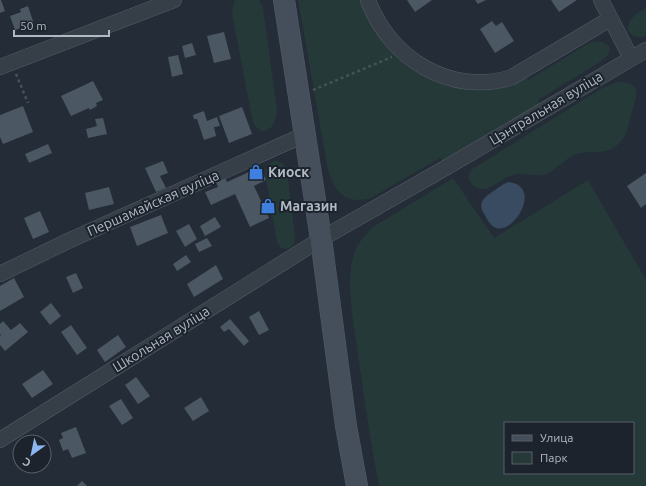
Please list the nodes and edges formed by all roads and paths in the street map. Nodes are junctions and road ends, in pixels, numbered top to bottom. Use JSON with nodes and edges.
{"nodes":[{"id":1,"x":174,"y":0,"type":"edge"},
{"id":2,"x":284,"y":0,"type":"edge"},
{"id":3,"x":368,"y":0,"type":"edge"},
{"id":4,"x":601,"y":0,"type":"edge"},
{"id":5,"x":610,"y":19,"type":"junction"},
{"id":6,"x":646,"y":50,"type":"edge"},
{"id":7,"x":403,"y":52,"type":"junction"},
{"id":8,"x":631,"y":58,"type":"junction"},
{"id":9,"x":6,"y":65,"type":"edge"},
{"id":10,"x":299,"y":96,"type":"junction"},
{"id":11,"x":28,"y":103,"type":"dead end"},
{"id":12,"x":306,"y":134,"type":"junction"},
{"id":13,"x":321,"y":239,"type":"junction"},
{"id":14,"x":0,"y":274,"type":"edge"},
{"id":15,"x":0,"y":440,"type":"edge"},
{"id":16,"x":357,"y":486,"type":"edge"}],
"edges":[{"from":1,"to":9,"type":"street"},
{"from":2,"to":10,"type":"main road"},
{"from":3,"to":7,"type":"street"},
{"from":4,"to":5,"type":"street"},
{"from":5,"to":7,"type":"street"},
{"from":5,"to":8,"type":"street"},
{"from":6,"to":8,"type":"street","name":"Цэнтральная вуліца"},
{"from":7,"to":10,"type":"path"},
{"from":8,"to":13,"type":"street","name":"Цэнтральная вуліца"},
{"from":9,"to":11,"type":"path"},
{"from":10,"to":12,"type":"main road"},
{"from":12,"to":13,"type":"main road"},
{"from":12,"to":14,"type":"street","name":"Першамайская вуліца"},
{"from":13,"to":15,"type":"street","name":"Школьная вуліца"},
{"from":13,"to":16,"type":"main road"}]}
